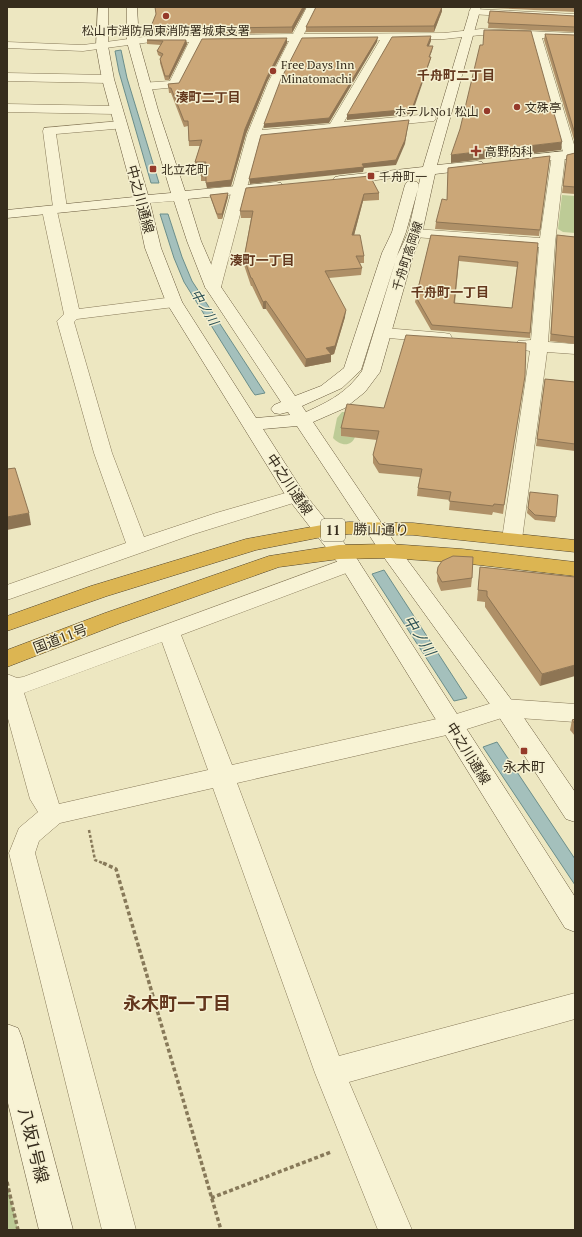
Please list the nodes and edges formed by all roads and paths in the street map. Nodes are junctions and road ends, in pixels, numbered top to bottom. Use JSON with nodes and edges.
{"nodes":[{"id":1,"x":103,"y":7,"type":"edge"},
{"id":2,"x":132,"y":7,"type":"edge"},
{"id":3,"x":312,"y":7,"type":"edge"},
{"id":4,"x":469,"y":10,"type":"edge"},
{"id":5,"x":575,"y":17,"type":"edge"},
{"id":6,"x":462,"y":34,"type":"junction"},
{"id":7,"x":536,"y":35,"type":"junction"},
{"id":8,"x":388,"y":36,"type":"junction"},
{"id":9,"x":575,"y":36,"type":"edge"},
{"id":10,"x":298,"y":37,"type":"junction"},
{"id":11,"x":197,"y":38,"type":"junction"},
{"id":12,"x":133,"y":42,"type":"junction"},
{"id":13,"x":7,"y":45,"type":"edge"},
{"id":14,"x":102,"y":46,"type":"junction"},
{"id":15,"x":7,"y":77,"type":"edge"},
{"id":16,"x":108,"y":80,"type":"junction"},
{"id":17,"x":145,"y":86,"type":"junction"},
{"id":18,"x":440,"y":86,"type":"dead end"},
{"id":19,"x":435,"y":101,"type":"dead end"},
{"id":20,"x":7,"y":108,"type":"edge"},
{"id":21,"x":115,"y":110,"type":"junction"},
{"id":22,"x":437,"y":117,"type":"junction"},
{"id":23,"x":120,"y":125,"type":"junction"},
{"id":24,"x":334,"y":128,"type":"junction"},
{"id":25,"x":254,"y":135,"type":"junction"},
{"id":26,"x":568,"y":154,"type":"edge"},
{"id":27,"x":506,"y":162,"type":"edge"},
{"id":28,"x":491,"y":164,"type":"edge"},
{"id":29,"x":422,"y":172,"type":"junction"},
{"id":30,"x":325,"y":181,"type":"edge"},
{"id":31,"x":286,"y":185,"type":"edge"},
{"id":32,"x":238,"y":190,"type":"junction"},
{"id":33,"x":181,"y":196,"type":"junction"},
{"id":34,"x":142,"y":200,"type":"junction"},
{"id":35,"x":54,"y":209,"type":"junction"},
{"id":36,"x":7,"y":214,"type":"edge"},
{"id":37,"x":399,"y":232,"type":"junction"},
{"id":38,"x":415,"y":233,"type":"junction"},
{"id":39,"x":552,"y":238,"type":"junction"},
{"id":40,"x":213,"y":287,"type":"junction"},
{"id":41,"x":174,"y":302,"type":"junction"},
{"id":42,"x":72,"y":315,"type":"junction"},
{"id":43,"x":364,"y":331,"type":"junction"},
{"id":44,"x":384,"y":333,"type":"junction"},
{"id":45,"x":462,"y":339,"type":"edge"},
{"id":46,"x":508,"y":343,"type":"edge"},
{"id":47,"x":539,"y":346,"type":"junction"},
{"id":48,"x":575,"y":349,"type":"edge"},
{"id":49,"x":292,"y":403,"type":"junction"},
{"id":50,"x":303,"y":420,"type":"junction"},
{"id":51,"x":250,"y":424,"type":"junction"},
{"id":52,"x":296,"y":496,"type":"junction"},
{"id":53,"x":375,"y":527,"type":"junction"},
{"id":54,"x":322,"y":531,"type":"junction"},
{"id":55,"x":512,"y":539,"type":"junction"},
{"id":56,"x":137,"y":546,"type":"junction"},
{"id":57,"x":575,"y":546,"type":"edge"},
{"id":58,"x":390,"y":551,"type":"junction"},
{"id":59,"x":344,"y":558,"type":"junction"},
{"id":60,"x":575,"y":569,"type":"edge"},
{"id":61,"x":13,"y":588,"type":"edge"},
{"id":62,"x":113,"y":618,"type":"joint"},
{"id":63,"x":7,"y":624,"type":"edge"},
{"id":64,"x":169,"y":632,"type":"junction"},
{"id":65,"x":7,"y":659,"type":"edge"},
{"id":66,"x":9,"y":685,"type":"edge"},
{"id":67,"x":505,"y":708,"type":"junction"},
{"id":68,"x":575,"y":713,"type":"edge"},
{"id":69,"x":451,"y":725,"type":"junction"},
{"id":70,"x":222,"y":776,"type":"junction"},
{"id":71,"x":84,"y":808,"type":"junction"},
{"id":72,"x":575,"y":812,"type":"edge"},
{"id":73,"x":52,"y":815,"type":"junction"},
{"id":74,"x":575,"y":920,"type":"edge"},
{"id":75,"x":575,"y":1006,"type":"edge"},
{"id":76,"x":7,"y":1038,"type":"edge"},
{"id":77,"x":330,"y":1073,"type":"junction"},
{"id":78,"x":358,"y":1142,"type":"junction"},
{"id":79,"x":7,"y":1182,"type":"edge"},
{"id":80,"x":211,"y":1198,"type":"junction"},
{"id":81,"x":18,"y":1230,"type":"edge"},
{"id":82,"x":56,"y":1230,"type":"edge"},
{"id":83,"x":119,"y":1230,"type":"edge"},
{"id":84,"x":221,"y":1230,"type":"edge"},
{"id":85,"x":395,"y":1230,"type":"edge"}],
"edges":[{"from":1,"to":14,"type":"street","name":"中之川通線"},
{"from":2,"to":12,"type":"street"},
{"from":3,"to":10,"type":"street"},
{"from":4,"to":5,"type":"street"},
{"from":4,"to":6,"type":"street","name":"千舟町高岡線"},
{"from":6,"to":7,"type":"street"},
{"from":6,"to":8,"type":"street"},
{"from":6,"to":18,"type":"street","name":"千舟町高岡線"},
{"from":6,"to":22,"type":"street","name":"千舟町高岡線"},
{"from":7,"to":9,"type":"street"},
{"from":7,"to":26,"type":"street"},
{"from":8,"to":10,"type":"street"},
{"from":8,"to":24,"type":"street"},
{"from":10,"to":11,"type":"street"},
{"from":10,"to":25,"type":"street"},
{"from":11,"to":12,"type":"street"},
{"from":11,"to":17,"type":"street"},
{"from":12,"to":14,"type":"street"},
{"from":12,"to":17,"type":"street"},
{"from":13,"to":14,"type":"street"},
{"from":14,"to":16,"type":"street","name":"中之川通線"},
{"from":15,"to":16,"type":"street"},
{"from":16,"to":21,"type":"street","name":"中之川通線"},
{"from":17,"to":33,"type":"street"},
{"from":19,"to":22,"type":"street","name":"千舟町高岡線"},
{"from":20,"to":21,"type":"street"},
{"from":21,"to":23,"type":"street","name":"中之川通線"},
{"from":22,"to":24,"type":"street"},
{"from":22,"to":29,"type":"street","name":"千舟町高岡線"},
{"from":23,"to":34,"type":"street","name":"中之川通線"},
{"from":23,"to":35,"type":"street"},
{"from":24,"to":25,"type":"street"},
{"from":25,"to":32,"type":"street"},
{"from":26,"to":27,"type":"street"},
{"from":26,"to":39,"type":"street"},
{"from":28,"to":29,"type":"street"},
{"from":29,"to":30,"type":"street"},
{"from":29,"to":37,"type":"street","name":"千舟町高岡線"},
{"from":29,"to":38,"type":"street","name":"千舟町高岡線"},
{"from":31,"to":32,"type":"street"},
{"from":32,"to":33,"type":"street"},
{"from":32,"to":40,"type":"street"},
{"from":33,"to":34,"type":"street"},
{"from":33,"to":40,"type":"street"},
{"from":34,"to":35,"type":"street"},
{"from":34,"to":41,"type":"street","name":"中之川通線"},
{"from":35,"to":36,"type":"street"},
{"from":35,"to":42,"type":"street"},
{"from":37,"to":38,"type":"street"},
{"from":37,"to":43,"type":"street","name":"千舟町高岡線"},
{"from":38,"to":39,"type":"street"},
{"from":38,"to":44,"type":"street","name":"千舟町高岡線"},
{"from":39,"to":47,"type":"street"},
{"from":40,"to":49,"type":"street"},
{"from":41,"to":42,"type":"street"},
{"from":41,"to":51,"type":"street","name":"中之川通線"},
{"from":42,"to":56,"type":"street"},
{"from":43,"to":44,"type":"street"},
{"from":43,"to":49,"type":"street","name":"千舟町高岡線"},
{"from":44,"to":45,"type":"street"},
{"from":44,"to":50,"type":"street","name":"千舟町高岡線"},
{"from":46,"to":47,"type":"street"},
{"from":47,"to":48,"type":"street"},
{"from":47,"to":55,"type":"street"},
{"from":49,"to":50,"type":"street"},
{"from":49,"to":51,"type":"street","name":"千舟町高岡線"},
{"from":50,"to":51,"type":"street","name":"千舟町高岡線"},
{"from":50,"to":53,"type":"street"},
{"from":51,"to":52,"type":"street","name":"中之川通線"},
{"from":52,"to":54,"type":"street","name":"中之川通線"},
{"from":52,"to":56,"type":"street"},
{"from":53,"to":54,"type":"highway","name":"勝山通り","number":"11"},
{"from":53,"to":55,"type":"highway","name":"勝山通り","number":"11"},
{"from":53,"to":58,"type":"street"},
{"from":54,"to":59,"type":"street","name":"中之川通線"},
{"from":54,"to":63,"type":"highway","name":"勝山通り","number":"11"},
{"from":55,"to":57,"type":"highway","name":"勝山通り","number":"11"},
{"from":56,"to":61,"type":"street"},
{"from":58,"to":59,"type":"highway","name":"勝山通り","number":"11"},
{"from":58,"to":60,"type":"highway","name":"勝山通り","number":"11"},
{"from":58,"to":67,"type":"street"},
{"from":59,"to":62,"type":"highway","name":"勝山通り","number":"11"},
{"from":59,"to":64,"type":"street"},
{"from":59,"to":69,"type":"street","name":"中之川通線"},
{"from":62,"to":65,"type":"highway","name":"国道11号","number":"11"},
{"from":64,"to":66,"type":"street"},
{"from":64,"to":70,"type":"street"},
{"from":66,"to":73,"type":"street"},
{"from":67,"to":68,"type":"street"},
{"from":67,"to":69,"type":"street"},
{"from":67,"to":72,"type":"street"},
{"from":69,"to":70,"type":"street"},
{"from":69,"to":74,"type":"street","name":"中之川通線"},
{"from":70,"to":71,"type":"street"},
{"from":70,"to":77,"type":"street"},
{"from":71,"to":73,"type":"street"},
{"from":71,"to":80,"type":"path"},
{"from":73,"to":83,"type":"street"},
{"from":75,"to":77,"type":"street"},
{"from":76,"to":82,"type":"street","name":"八坂1号線"},
{"from":77,"to":78,"type":"street"},
{"from":78,"to":80,"type":"path"},
{"from":78,"to":85,"type":"street"},
{"from":79,"to":81,"type":"path"},
{"from":80,"to":84,"type":"path"}]}
